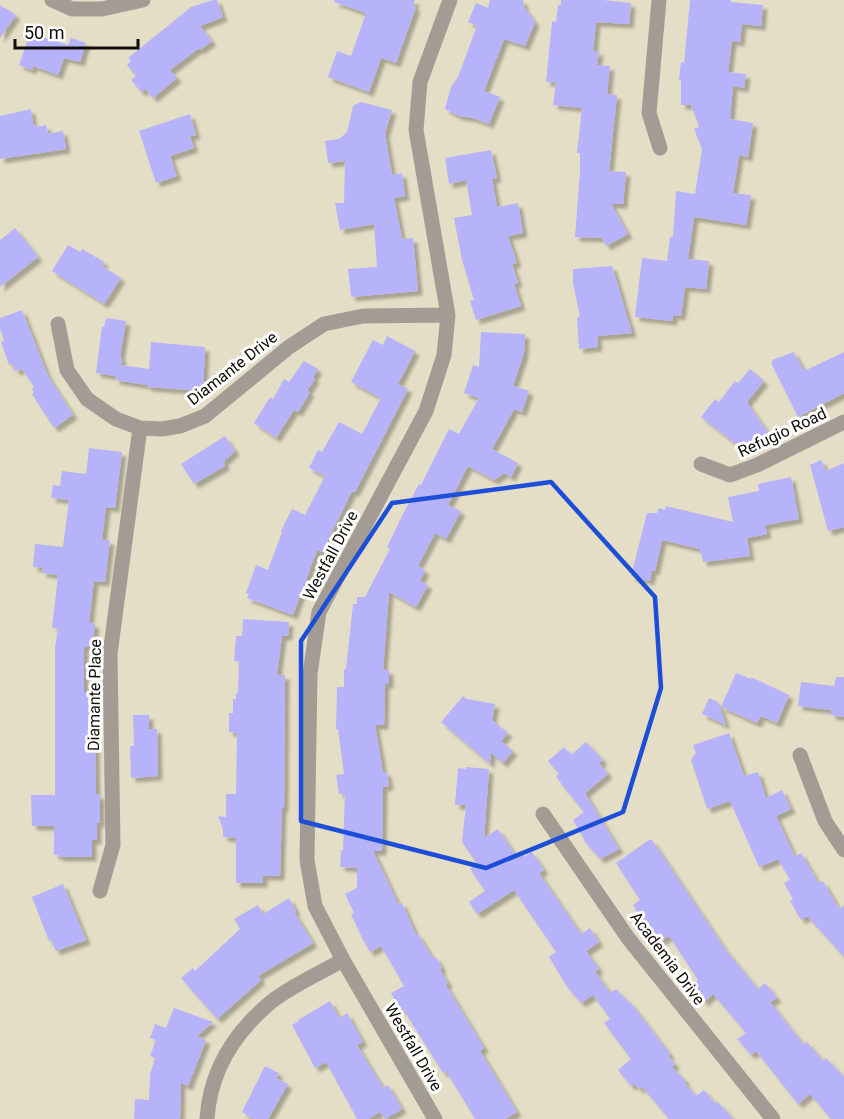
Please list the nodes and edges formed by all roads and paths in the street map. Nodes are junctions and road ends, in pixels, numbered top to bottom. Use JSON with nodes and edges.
{"nodes":[{"id":1,"x":52,"y":0,"type":"edge"},
{"id":2,"x":143,"y":0,"type":"edge"},
{"id":3,"x":450,"y":0,"type":"edge"},
{"id":4,"x":659,"y":0,"type":"edge"},
{"id":5,"x":660,"y":148,"type":"dead end"},
{"id":6,"x":448,"y":315,"type":"junction"},
{"id":7,"x":58,"y":324,"type":"dead end"},
{"id":8,"x":844,"y":422,"type":"edge"},
{"id":9,"x":140,"y":428,"type":"junction"},
{"id":10,"x":701,"y":464,"type":"dead end"},
{"id":11,"x":800,"y":755,"type":"dead end"},
{"id":12,"x":543,"y":814,"type":"dead end"},
{"id":13,"x":844,"y":850,"type":"edge"},
{"id":14,"x":100,"y":891,"type":"dead end"},
{"id":15,"x":343,"y":960,"type":"junction"},
{"id":16,"x":207,"y":1119,"type":"edge"},
{"id":17,"x":435,"y":1119,"type":"edge"},
{"id":18,"x":773,"y":1119,"type":"edge"}],
"edges":[{"from":1,"to":2,"type":"street"},
{"from":3,"to":6,"type":"street","name":"Westfall Drive"},
{"from":4,"to":5,"type":"street"},
{"from":6,"to":9,"type":"street","name":"Diamante Drive"},
{"from":6,"to":15,"type":"street","name":"Westfall Drive"},
{"from":7,"to":9,"type":"street","name":"Diamante Drive"},
{"from":8,"to":10,"type":"street","name":"Refugio Road"},
{"from":9,"to":14,"type":"street","name":"Diamante Place"},
{"from":11,"to":13,"type":"street"},
{"from":12,"to":18,"type":"street","name":"Academia Drive"},
{"from":15,"to":16,"type":"street"},
{"from":15,"to":17,"type":"street","name":"Westfall Drive"}]}
